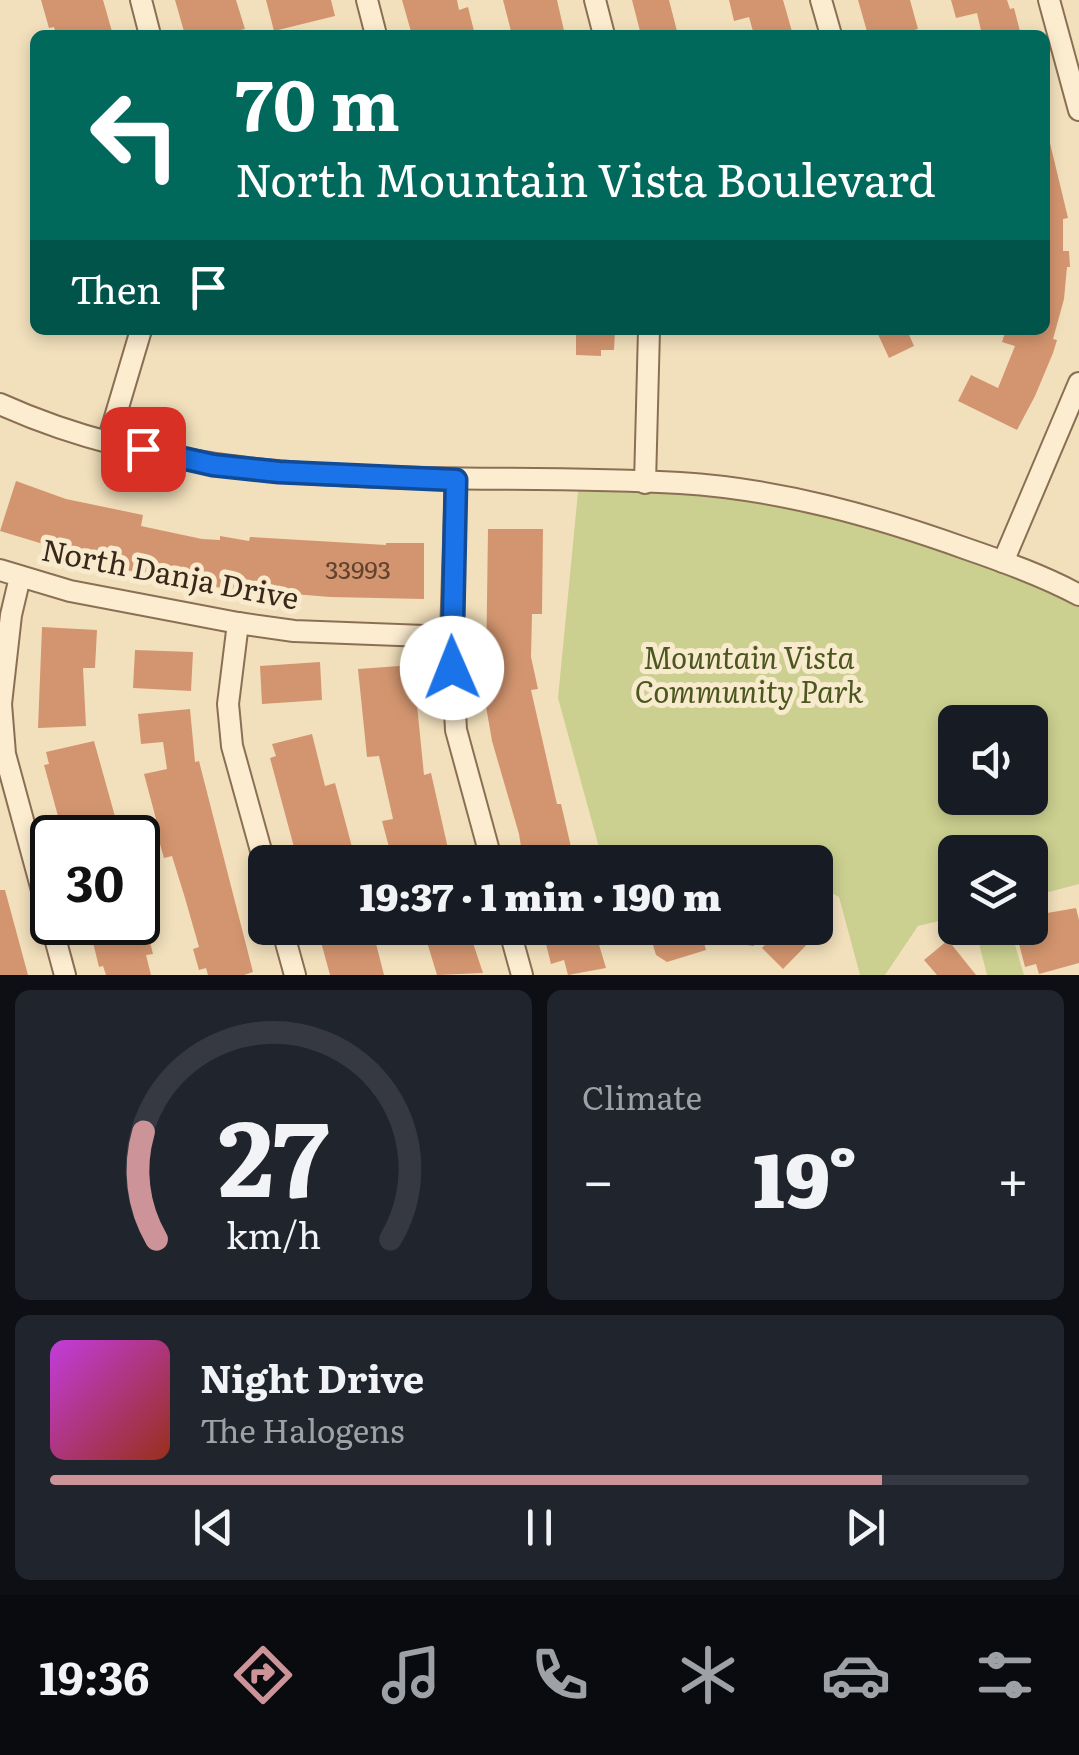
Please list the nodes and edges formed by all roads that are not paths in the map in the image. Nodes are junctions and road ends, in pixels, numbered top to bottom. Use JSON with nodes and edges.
{"nodes":[{"id":1,"x":141,"y":0,"type":"edge"},
{"id":2,"x":367,"y":0,"type":"edge"},
{"id":3,"x":594,"y":0,"type":"edge"},
{"id":4,"x":821,"y":0,"type":"edge"},
{"id":5,"x":1050,"y":0,"type":"edge"},
{"id":6,"x":149,"y":30,"type":"edge"},
{"id":7,"x":370,"y":30,"type":"edge"},
{"id":8,"x":603,"y":30,"type":"edge"},
{"id":9,"x":830,"y":30,"type":"edge"},
{"id":10,"x":1079,"y":110,"type":"edge"},
{"id":11,"x":649,"y":335,"type":"edge"},
{"id":12,"x":138,"y":339,"type":"edge"},
{"id":13,"x":1079,"y":382,"type":"edge"},
{"id":14,"x":0,"y":404,"type":"edge"},
{"id":15,"x":108,"y":441,"type":"junction"},
{"id":16,"x":456,"y":480,"type":"junction"},
{"id":17,"x":644,"y":483,"type":"junction"},
{"id":18,"x":1002,"y":562,"type":"junction"},
{"id":19,"x":0,"y":570,"type":"edge"},
{"id":20,"x":20,"y":577,"type":"junction"},
{"id":21,"x":1079,"y":596,"type":"edge"},
{"id":22,"x":238,"y":623,"type":"junction"},
{"id":23,"x":451,"y":636,"type":"junction"},
{"id":24,"x":259,"y":845,"type":"edge"},
{"id":25,"x":487,"y":845,"type":"edge"},
{"id":26,"x":287,"y":945,"type":"edge"},
{"id":27,"x":514,"y":945,"type":"edge"},
{"id":28,"x":65,"y":975,"type":"edge"},
{"id":29,"x":295,"y":975,"type":"edge"},
{"id":30,"x":522,"y":975,"type":"edge"}],
"edges":[{"from":1,"to":6,"type":"street"},
{"from":2,"to":7,"type":"street"},
{"from":3,"to":8,"type":"street"},
{"from":4,"to":9,"type":"street"},
{"from":5,"to":10,"type":"street"},
{"from":11,"to":17,"type":"street"},
{"from":12,"to":15,"type":"street"},
{"from":13,"to":18,"type":"street"},
{"from":14,"to":15,"type":"street"},
{"from":15,"to":16,"type":"street"},
{"from":16,"to":17,"type":"street"},
{"from":16,"to":23,"type":"street"},
{"from":17,"to":18,"type":"street"},
{"from":18,"to":21,"type":"street"},
{"from":19,"to":20,"type":"street","name":"North Danja Drive"},
{"from":20,"to":22,"type":"street","name":"North Danja Drive"},
{"from":20,"to":28,"type":"street"},
{"from":22,"to":23,"type":"street","name":"North Danja Drive"},
{"from":22,"to":24,"type":"street"},
{"from":23,"to":25,"type":"street"},
{"from":26,"to":29,"type":"street"},
{"from":27,"to":30,"type":"street"}]}
